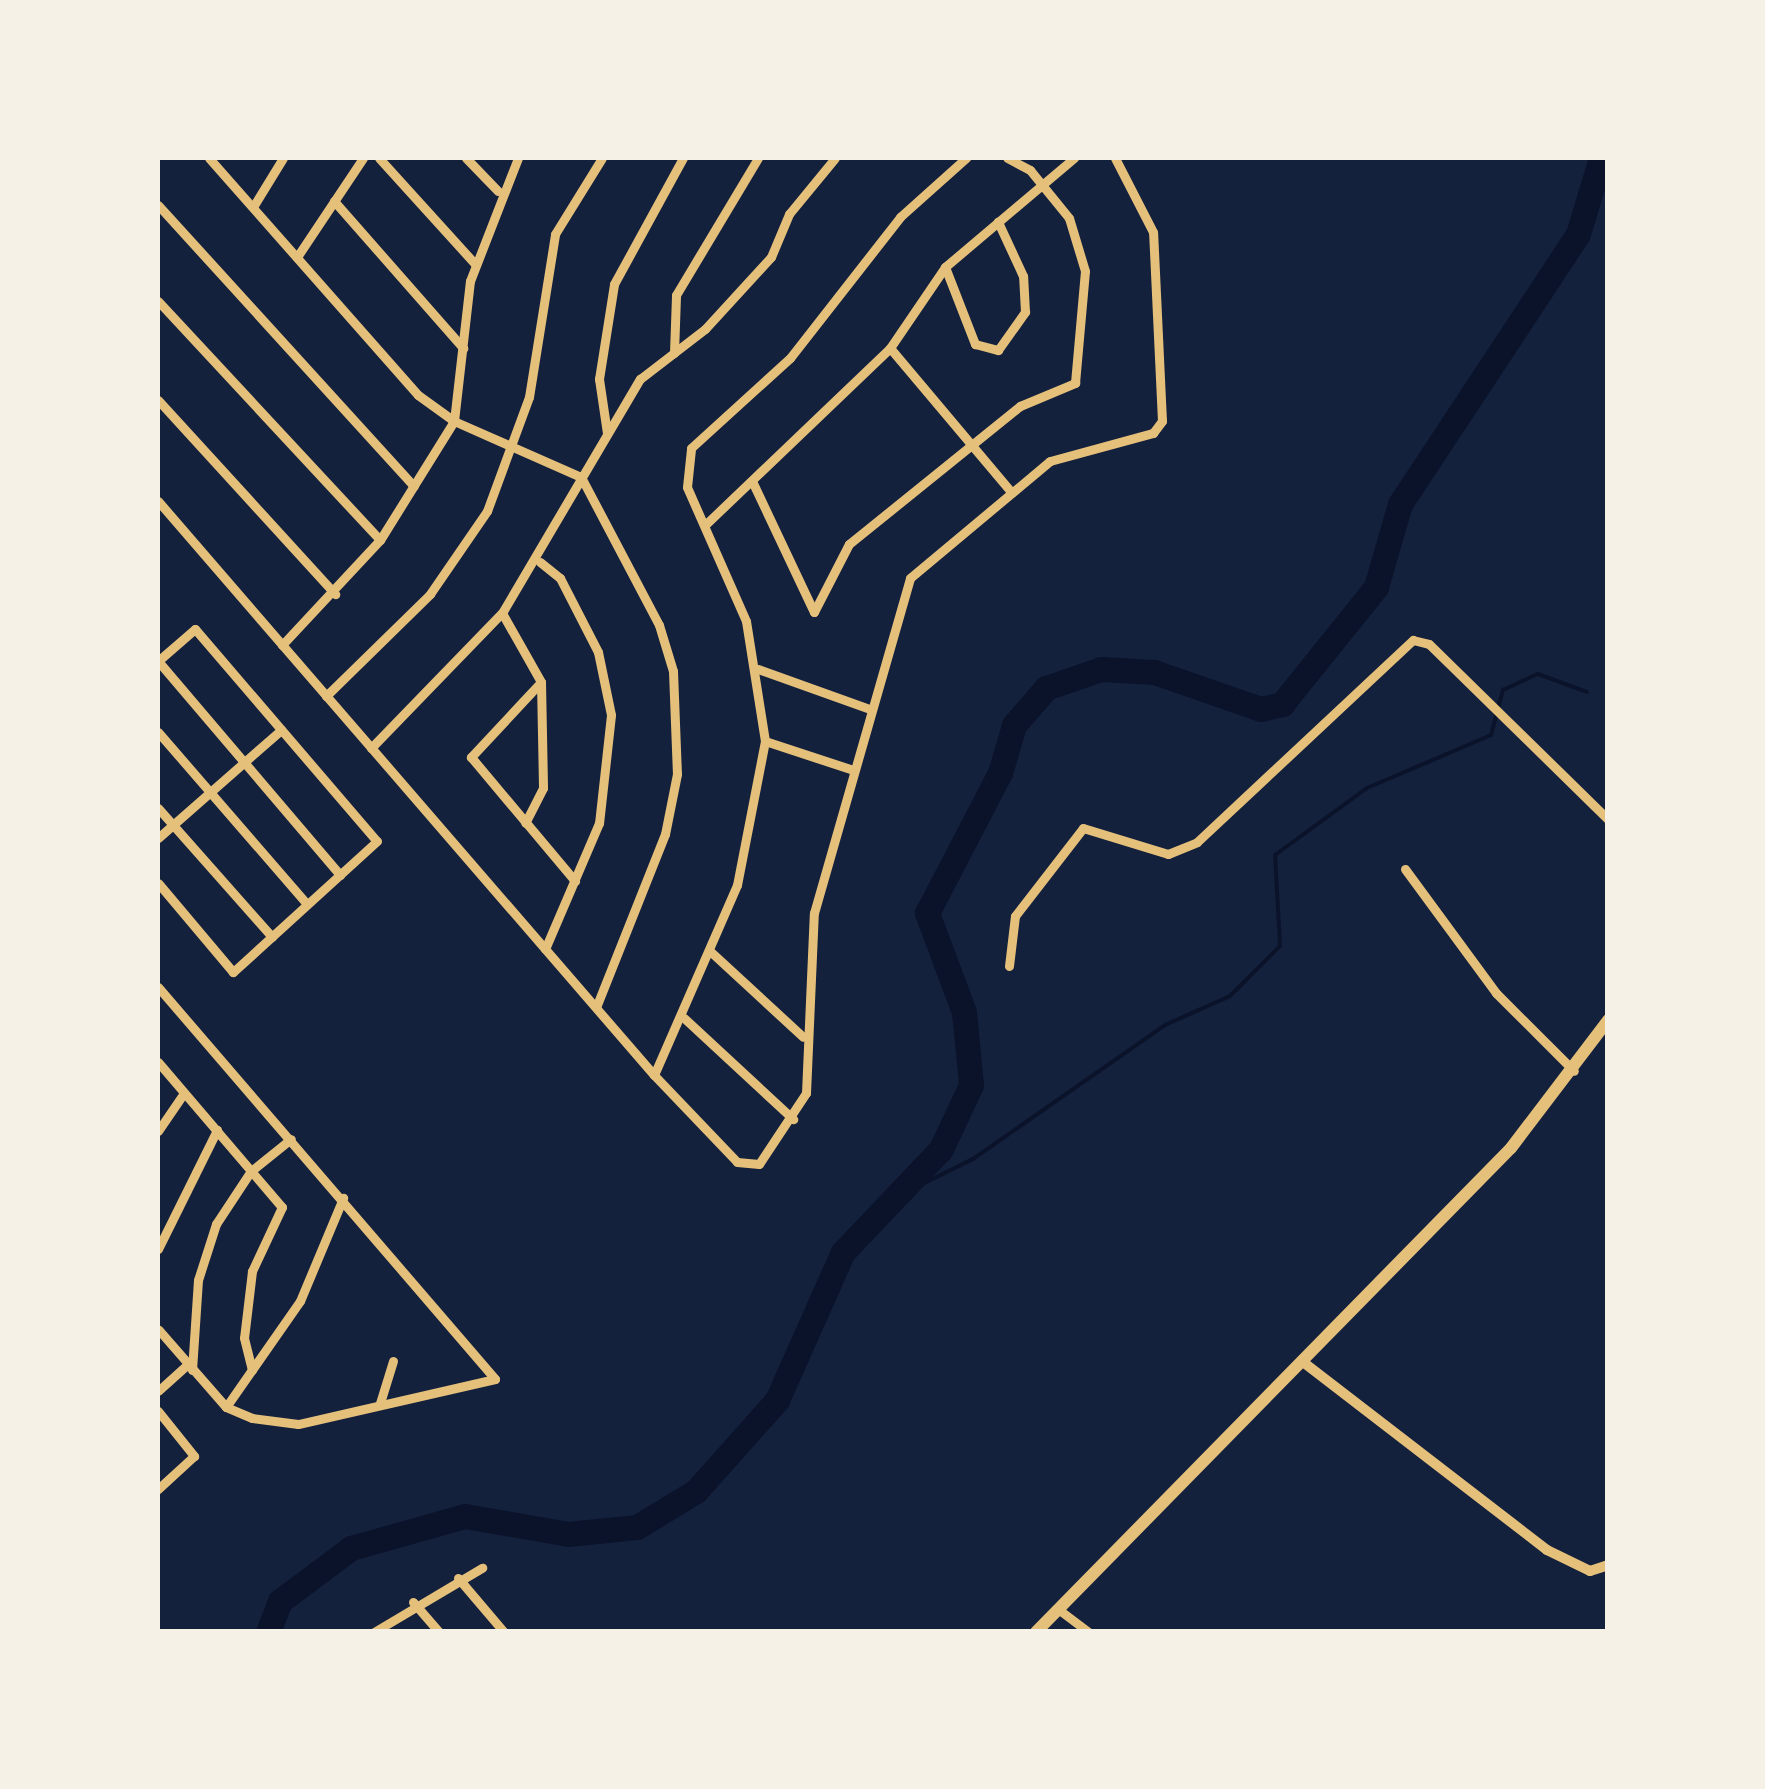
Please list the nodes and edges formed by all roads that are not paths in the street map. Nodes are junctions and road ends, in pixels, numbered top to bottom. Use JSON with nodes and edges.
{"nodes":[{"id":1,"x":209,"y":158,"type":"edge"},
{"id":2,"x":283,"y":158,"type":"edge"},
{"id":3,"x":363,"y":158,"type":"edge"},
{"id":4,"x":379,"y":158,"type":"edge"},
{"id":5,"x":466,"y":158,"type":"edge"},
{"id":6,"x":518,"y":158,"type":"edge"},
{"id":7,"x":602,"y":158,"type":"edge"},
{"id":8,"x":683,"y":158,"type":"edge"},
{"id":9,"x":758,"y":158,"type":"edge"},
{"id":10,"x":835,"y":158,"type":"edge"},
{"id":11,"x":966,"y":158,"type":"edge"},
{"id":12,"x":1007,"y":158,"type":"edge"},
{"id":13,"x":1074,"y":158,"type":"edge"},
{"id":14,"x":1115,"y":158,"type":"edge"},
{"id":15,"x":1043,"y":184,"type":"junction"},
{"id":16,"x":498,"y":191,"type":"junction"},
{"id":17,"x":334,"y":201,"type":"junction"},
{"id":18,"x":158,"y":205,"type":"edge"},
{"id":19,"x":253,"y":207,"type":"junction"},
{"id":20,"x":998,"y":222,"type":"junction"},
{"id":21,"x":297,"y":257,"type":"junction"},
{"id":22,"x":475,"y":264,"type":"junction"},
{"id":23,"x":945,"y":267,"type":"junction"},
{"id":24,"x":158,"y":301,"type":"edge"},
{"id":25,"x":463,"y":348,"type":"junction"},
{"id":26,"x":890,"y":348,"type":"junction"},
{"id":27,"x":674,"y":353,"type":"junction"},
{"id":28,"x":158,"y":400,"type":"edge"},
{"id":29,"x":454,"y":421,"type":"junction"},
{"id":30,"x":607,"y":433,"type":"junction"},
{"id":31,"x":517,"y":445,"type":"junction"},
{"id":32,"x":973,"y":446,"type":"junction"},
{"id":33,"x":581,"y":477,"type":"junction"},
{"id":34,"x":752,"y":481,"type":"junction"},
{"id":35,"x":414,"y":486,"type":"junction"},
{"id":36,"x":1012,"y":493,"type":"junction"},
{"id":37,"x":158,"y":502,"type":"edge"},
{"id":38,"x":706,"y":524,"type":"junction"},
{"id":39,"x":380,"y":540,"type":"junction"},
{"id":40,"x":540,"y":562,"type":"junction"},
{"id":41,"x":335,"y":594,"type":"junction"},
{"id":42,"x":502,"y":613,"type":"junction"},
{"id":43,"x":282,"y":645,"type":"junction"},
{"id":44,"x":158,"y":661,"type":"edge"},
{"id":45,"x":758,"y":669,"type":"junction"},
{"id":46,"x":541,"y":682,"type":"junction"},
{"id":47,"x":326,"y":696,"type":"junction"},
{"id":48,"x":870,"y":709,"type":"junction"},
{"id":49,"x":281,"y":730,"type":"junction"},
{"id":50,"x":158,"y":732,"type":"edge"},
{"id":51,"x":765,"y":741,"type":"junction"},
{"id":52,"x":371,"y":748,"type":"junction"},
{"id":53,"x":243,"y":762,"type":"junction"},
{"id":54,"x":853,"y":770,"type":"junction"},
{"id":55,"x":214,"y":791,"type":"junction"},
{"id":56,"x":158,"y":808,"type":"edge"},
{"id":57,"x":1608,"y":819,"type":"edge"},
{"id":58,"x":525,"y":824,"type":"junction"},
{"id":59,"x":174,"y":825,"type":"junction"},
{"id":60,"x":158,"y":838,"type":"edge"},
{"id":61,"x":1406,"y":869,"type":"dead end"},
{"id":62,"x":340,"y":875,"type":"junction"},
{"id":63,"x":575,"y":882,"type":"junction"},
{"id":64,"x":158,"y":883,"type":"edge"},
{"id":65,"x":306,"y":903,"type":"junction"},
{"id":66,"x":272,"y":937,"type":"junction"},
{"id":67,"x":545,"y":949,"type":"junction"},
{"id":68,"x":711,"y":952,"type":"junction"},
{"id":69,"x":1009,"y":966,"type":"dead end"},
{"id":70,"x":158,"y":987,"type":"edge"},
{"id":71,"x":596,"y":1007,"type":"junction"},
{"id":72,"x":684,"y":1018,"type":"junction"},
{"id":73,"x":1608,"y":1020,"type":"edge"},
{"id":74,"x":803,"y":1037,"type":"junction"},
{"id":75,"x":158,"y":1062,"type":"edge"},
{"id":76,"x":1574,"y":1070,"type":"junction"},
{"id":77,"x":654,"y":1075,"type":"junction"},
{"id":78,"x":184,"y":1094,"type":"junction"},
{"id":79,"x":794,"y":1119,"type":"junction"},
{"id":80,"x":217,"y":1130,"type":"junction"},
{"id":81,"x":158,"y":1131,"type":"edge"},
{"id":82,"x":291,"y":1139,"type":"junction"},
{"id":83,"x":251,"y":1172,"type":"junction"},
{"id":84,"x":343,"y":1198,"type":"junction"},
{"id":85,"x":158,"y":1249,"type":"edge"},
{"id":86,"x":158,"y":1329,"type":"edge"},
{"id":87,"x":393,"y":1361,"type":"dead end"},
{"id":88,"x":1304,"y":1362,"type":"junction"},
{"id":89,"x":190,"y":1367,"type":"junction"},
{"id":90,"x":252,"y":1370,"type":"junction"},
{"id":91,"x":158,"y":1391,"type":"edge"},
{"id":92,"x":380,"y":1403,"type":"junction"},
{"id":93,"x":226,"y":1407,"type":"junction"},
{"id":94,"x":158,"y":1414,"type":"edge"},
{"id":95,"x":158,"y":1489,"type":"edge"},
{"id":96,"x":1608,"y":1565,"type":"edge"},
{"id":97,"x":482,"y":1568,"type":"dead end"},
{"id":98,"x":458,"y":1578,"type":"junction"},
{"id":99,"x":413,"y":1602,"type":"junction"},
{"id":100,"x":1058,"y":1609,"type":"junction"},
{"id":101,"x":374,"y":1632,"type":"edge"},
{"id":102,"x":438,"y":1632,"type":"edge"},
{"id":103,"x":504,"y":1632,"type":"edge"},
{"id":104,"x":1036,"y":1632,"type":"edge"},
{"id":105,"x":1090,"y":1632,"type":"edge"}],
"edges":[{"from":1,"to":19,"type":"street"},
{"from":2,"to":19,"type":"street"},
{"from":3,"to":17,"type":"street"},
{"from":4,"to":22,"type":"street"},
{"from":5,"to":16,"type":"street"},
{"from":6,"to":16,"type":"street"},
{"from":7,"to":31,"type":"street"},
{"from":8,"to":30,"type":"street"},
{"from":9,"to":27,"type":"street"},
{"from":10,"to":27,"type":"street"},
{"from":11,"to":38,"type":"street"},
{"from":12,"to":15,"type":"street"},
{"from":13,"to":15,"type":"street"},
{"from":14,"to":36,"type":"street"},
{"from":15,"to":20,"type":"street"},
{"from":15,"to":32,"type":"street"},
{"from":16,"to":22,"type":"street"},
{"from":17,"to":21,"type":"street"},
{"from":17,"to":25,"type":"street"},
{"from":18,"to":35,"type":"street"},
{"from":19,"to":21,"type":"street"},
{"from":20,"to":23,"type":"street"},
{"from":20,"to":23,"type":"street"},
{"from":21,"to":29,"type":"street"},
{"from":22,"to":25,"type":"street"},
{"from":23,"to":26,"type":"street"},
{"from":24,"to":39,"type":"street"},
{"from":25,"to":29,"type":"street"},
{"from":26,"to":32,"type":"street"},
{"from":26,"to":34,"type":"street"},
{"from":27,"to":30,"type":"street"},
{"from":28,"to":41,"type":"street"},
{"from":29,"to":31,"type":"street"},
{"from":29,"to":35,"type":"street"},
{"from":30,"to":33,"type":"street"},
{"from":31,"to":33,"type":"street"},
{"from":31,"to":47,"type":"street"},
{"from":32,"to":34,"type":"street"},
{"from":32,"to":36,"type":"street"},
{"from":33,"to":40,"type":"street"},
{"from":33,"to":71,"type":"street"},
{"from":34,"to":38,"type":"street"},
{"from":35,"to":39,"type":"street"},
{"from":36,"to":48,"type":"street"},
{"from":37,"to":43,"type":"street"},
{"from":38,"to":45,"type":"street"},
{"from":39,"to":41,"type":"street"},
{"from":40,"to":42,"type":"street"},
{"from":40,"to":63,"type":"street"},
{"from":41,"to":43,"type":"street"},
{"from":42,"to":46,"type":"street"},
{"from":42,"to":52,"type":"street"},
{"from":43,"to":47,"type":"street"},
{"from":44,"to":49,"type":"street"},
{"from":44,"to":53,"type":"street"},
{"from":45,"to":48,"type":"street"},
{"from":45,"to":51,"type":"street"},
{"from":46,"to":58,"type":"street"},
{"from":46,"to":58,"type":"street"},
{"from":47,"to":52,"type":"street"},
{"from":48,"to":54,"type":"street"},
{"from":49,"to":53,"type":"street"},
{"from":49,"to":62,"type":"street"},
{"from":50,"to":55,"type":"street"},
{"from":51,"to":54,"type":"street"},
{"from":51,"to":68,"type":"street"},
{"from":52,"to":67,"type":"street"},
{"from":53,"to":55,"type":"street"},
{"from":53,"to":62,"type":"street"},
{"from":54,"to":74,"type":"street"},
{"from":55,"to":59,"type":"street"},
{"from":55,"to":65,"type":"street"},
{"from":56,"to":59,"type":"street"},
{"from":57,"to":69,"type":"street"},
{"from":58,"to":63,"type":"street"},
{"from":59,"to":60,"type":"street"},
{"from":59,"to":66,"type":"street"},
{"from":61,"to":76,"type":"street"},
{"from":62,"to":65,"type":"street"},
{"from":63,"to":67,"type":"street"},
{"from":64,"to":66,"type":"street"},
{"from":65,"to":66,"type":"street"},
{"from":67,"to":71,"type":"street"},
{"from":68,"to":72,"type":"street"},
{"from":68,"to":74,"type":"street"},
{"from":70,"to":82,"type":"street"},
{"from":71,"to":77,"type":"street"},
{"from":72,"to":77,"type":"street"},
{"from":72,"to":79,"type":"street"},
{"from":73,"to":76,"type":"main road"},
{"from":74,"to":79,"type":"street"},
{"from":75,"to":78,"type":"street"},
{"from":76,"to":88,"type":"main road"},
{"from":77,"to":79,"type":"street"},
{"from":78,"to":80,"type":"street"},
{"from":78,"to":81,"type":"street"},
{"from":80,"to":83,"type":"street"},
{"from":80,"to":85,"type":"street"},
{"from":82,"to":83,"type":"street"},
{"from":82,"to":84,"type":"street"},
{"from":83,"to":89,"type":"street"},
{"from":83,"to":90,"type":"street"},
{"from":84,"to":90,"type":"street"},
{"from":84,"to":92,"type":"street"},
{"from":86,"to":89,"type":"street"},
{"from":87,"to":92,"type":"street"},
{"from":88,"to":96,"type":"street"},
{"from":88,"to":100,"type":"main road"},
{"from":89,"to":91,"type":"street"},
{"from":89,"to":93,"type":"street"},
{"from":90,"to":93,"type":"street"},
{"from":92,"to":93,"type":"street"},
{"from":94,"to":95,"type":"street"},
{"from":97,"to":98,"type":"street"},
{"from":98,"to":99,"type":"street"},
{"from":98,"to":103,"type":"street"},
{"from":99,"to":101,"type":"street"},
{"from":99,"to":102,"type":"street"},
{"from":100,"to":104,"type":"main road"},
{"from":100,"to":105,"type":"street"}]}
